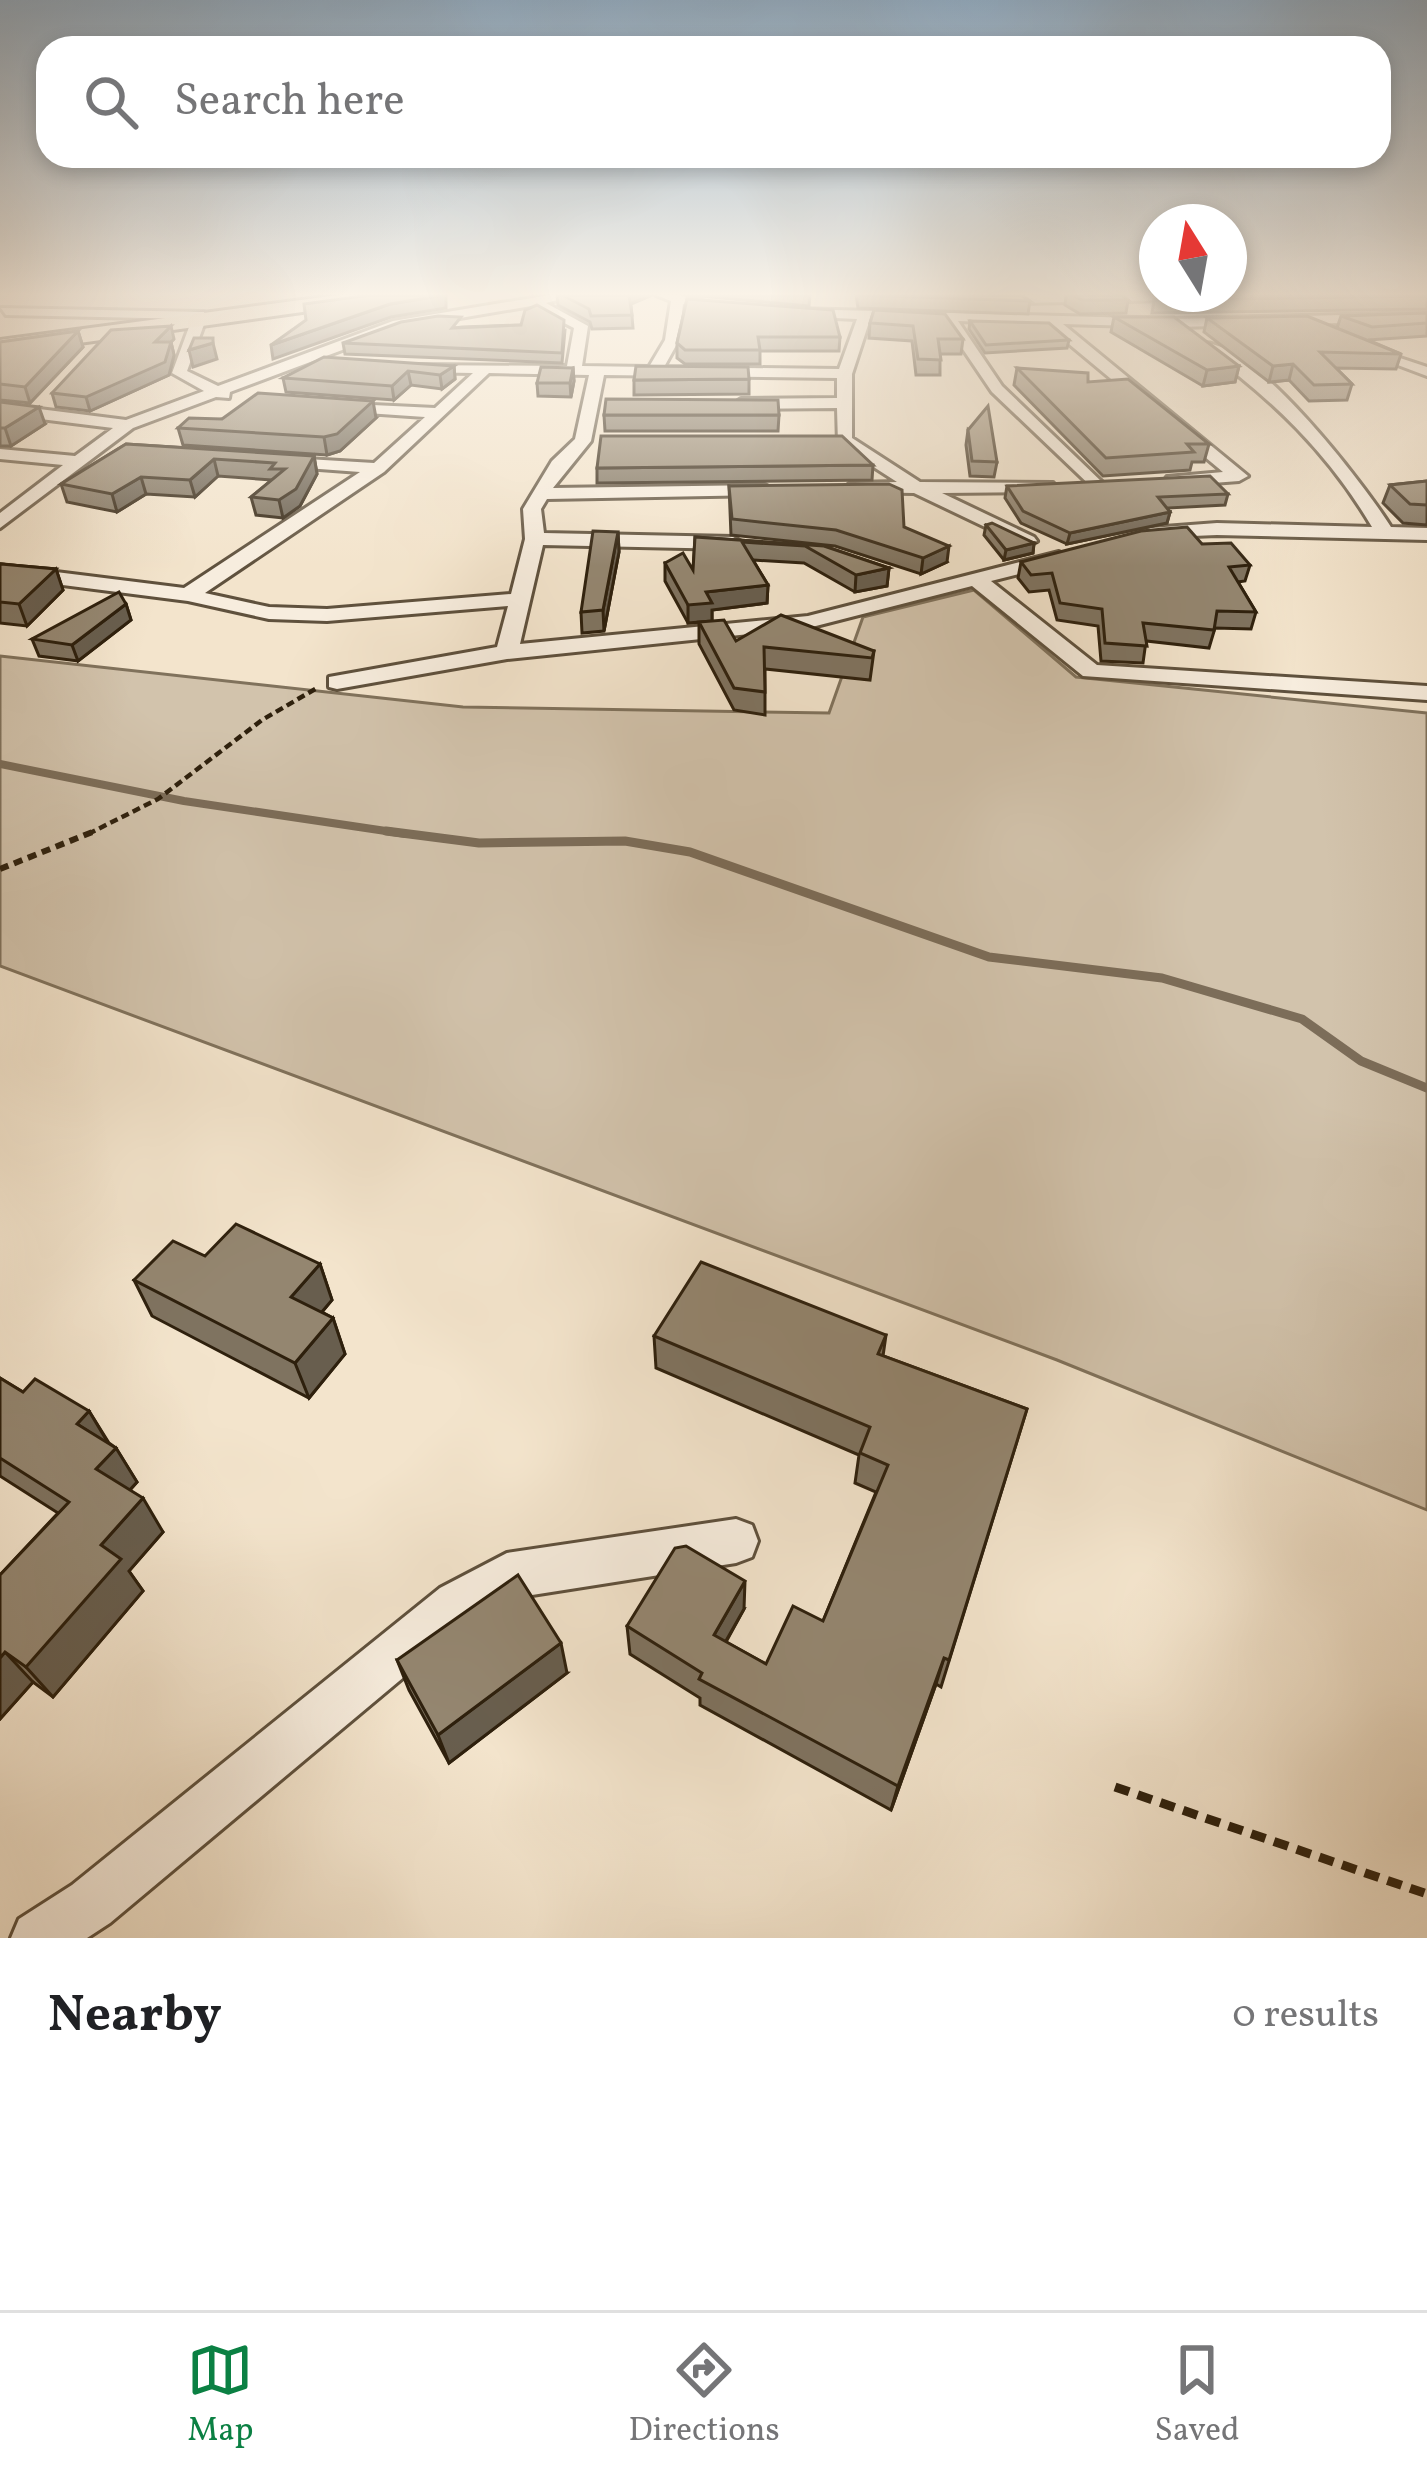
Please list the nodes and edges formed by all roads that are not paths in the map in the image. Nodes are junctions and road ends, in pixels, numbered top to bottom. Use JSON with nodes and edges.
{"nodes":[{"id":1,"x":203,"y":385,"type":"edge"},
{"id":2,"x":237,"y":385,"type":"edge"},
{"id":3,"x":470,"y":385,"type":"edge"},
{"id":4,"x":595,"y":385,"type":"edge"},
{"id":5,"x":843,"y":385,"type":"edge"},
{"id":6,"x":995,"y":385,"type":"edge"},
{"id":7,"x":1129,"y":385,"type":"edge"},
{"id":8,"x":1264,"y":385,"type":"edge"},
{"id":9,"x":217,"y":393,"type":"junction"},
{"id":10,"x":52,"y":398,"type":"edge"},
{"id":11,"x":241,"y":399,"type":"edge"},
{"id":12,"x":308,"y":404,"type":"edge"},
{"id":13,"x":728,"y":404,"type":"edge"},
{"id":14,"x":842,"y":404,"type":"junction"},
{"id":15,"x":591,"y":405,"type":"junction"},
{"id":16,"x":614,"y":405,"type":"edge"},
{"id":17,"x":0,"y":409,"type":"edge"},
{"id":18,"x":36,"y":413,"type":"junction"},
{"id":19,"x":443,"y":413,"type":"junction"},
{"id":20,"x":127,"y":425,"type":"junction"},
{"id":21,"x":821,"y":440,"type":"edge"},
{"id":22,"x":844,"y":440,"type":"junction"},
{"id":23,"x":583,"y":441,"type":"junction"},
{"id":24,"x":606,"y":441,"type":"edge"},
{"id":25,"x":99,"y":449,"type":"junction"},
{"id":26,"x":122,"y":450,"type":"edge"},
{"id":27,"x":0,"y":454,"type":"edge"},
{"id":28,"x":262,"y":460,"type":"edge"},
{"id":29,"x":83,"y":462,"type":"junction"},
{"id":30,"x":378,"y":468,"type":"junction"},
{"id":31,"x":1151,"y":483,"type":"edge"},
{"id":32,"x":1129,"y":485,"type":"edge"},
{"id":33,"x":914,"y":487,"type":"junction"},
{"id":34,"x":1097,"y":487,"type":"junction"},
{"id":35,"x":844,"y":488,"type":"edge"},
{"id":36,"x":798,"y":489,"type":"edge"},
{"id":37,"x":543,"y":494,"type":"junction"},
{"id":38,"x":0,"y":522,"type":"edge"},
{"id":39,"x":1384,"y":531,"type":"junction"},
{"id":40,"x":1427,"y":534,"type":"edge"},
{"id":41,"x":535,"y":539,"type":"junction"},
{"id":42,"x":1124,"y":539,"type":"edge"},
{"id":43,"x":758,"y":545,"type":"edge"},
{"id":44,"x":1089,"y":549,"type":"edge"},
{"id":45,"x":1067,"y":556,"type":"junction"},
{"id":46,"x":0,"y":571,"type":"edge"},
{"id":47,"x":890,"y":575,"type":"edge"},
{"id":48,"x":975,"y":579,"type":"junction"},
{"id":49,"x":932,"y":589,"type":"junction"},
{"id":50,"x":188,"y":595,"type":"junction"},
{"id":51,"x":520,"y":599,"type":"junction"},
{"id":52,"x":507,"y":652,"type":"junction"},
{"id":53,"x":337,"y":682,"type":"road end"},
{"id":54,"x":1427,"y":693,"type":"edge"},
{"id":55,"x":736,"y":1541,"type":"dead end"},
{"id":56,"x":38,"y":1938,"type":"edge"}],
"edges":[{"from":1,"to":9,"type":"street"},
{"from":2,"to":9,"type":"street"},
{"from":3,"to":19,"type":"street"},
{"from":4,"to":15,"type":"street"},
{"from":5,"to":14,"type":"street"},
{"from":6,"to":34,"type":"street"},
{"from":7,"to":31,"type":"street"},
{"from":8,"to":39,"type":"street"},
{"from":9,"to":11,"type":"street"},
{"from":9,"to":20,"type":"street"},
{"from":10,"to":18,"type":"street"},
{"from":12,"to":19,"type":"street"},
{"from":13,"to":14,"type":"street"},
{"from":14,"to":22,"type":"street"},
{"from":15,"to":16,"type":"street"},
{"from":15,"to":23,"type":"street"},
{"from":17,"to":18,"type":"street"},
{"from":18,"to":20,"type":"street"},
{"from":19,"to":30,"type":"street"},
{"from":20,"to":25,"type":"street"},
{"from":21,"to":22,"type":"street"},
{"from":22,"to":33,"type":"street"},
{"from":23,"to":24,"type":"street"},
{"from":23,"to":37,"type":"street"},
{"from":25,"to":26,"type":"street"},
{"from":25,"to":29,"type":"street"},
{"from":27,"to":29,"type":"street"},
{"from":28,"to":30,"type":"street"},
{"from":29,"to":38,"type":"street"},
{"from":30,"to":50,"type":"street"},
{"from":32,"to":34,"type":"street"},
{"from":33,"to":34,"type":"street"},
{"from":33,"to":35,"type":"street"},
{"from":33,"to":45,"type":"street"},
{"from":36,"to":37,"type":"street"},
{"from":37,"to":41,"type":"street"},
{"from":39,"to":40,"type":"street"},
{"from":39,"to":42,"type":"street"},
{"from":41,"to":43,"type":"street"},
{"from":41,"to":51,"type":"street"},
{"from":44,"to":45,"type":"street"},
{"from":45,"to":48,"type":"street"},
{"from":46,"to":50,"type":"street"},
{"from":47,"to":49,"type":"street"},
{"from":48,"to":49,"type":"street"},
{"from":48,"to":54,"type":"street"},
{"from":49,"to":52,"type":"street"},
{"from":50,"to":51,"type":"street"},
{"from":51,"to":52,"type":"street"},
{"from":52,"to":53,"type":"street"},
{"from":55,"to":56,"type":"street"}]}
